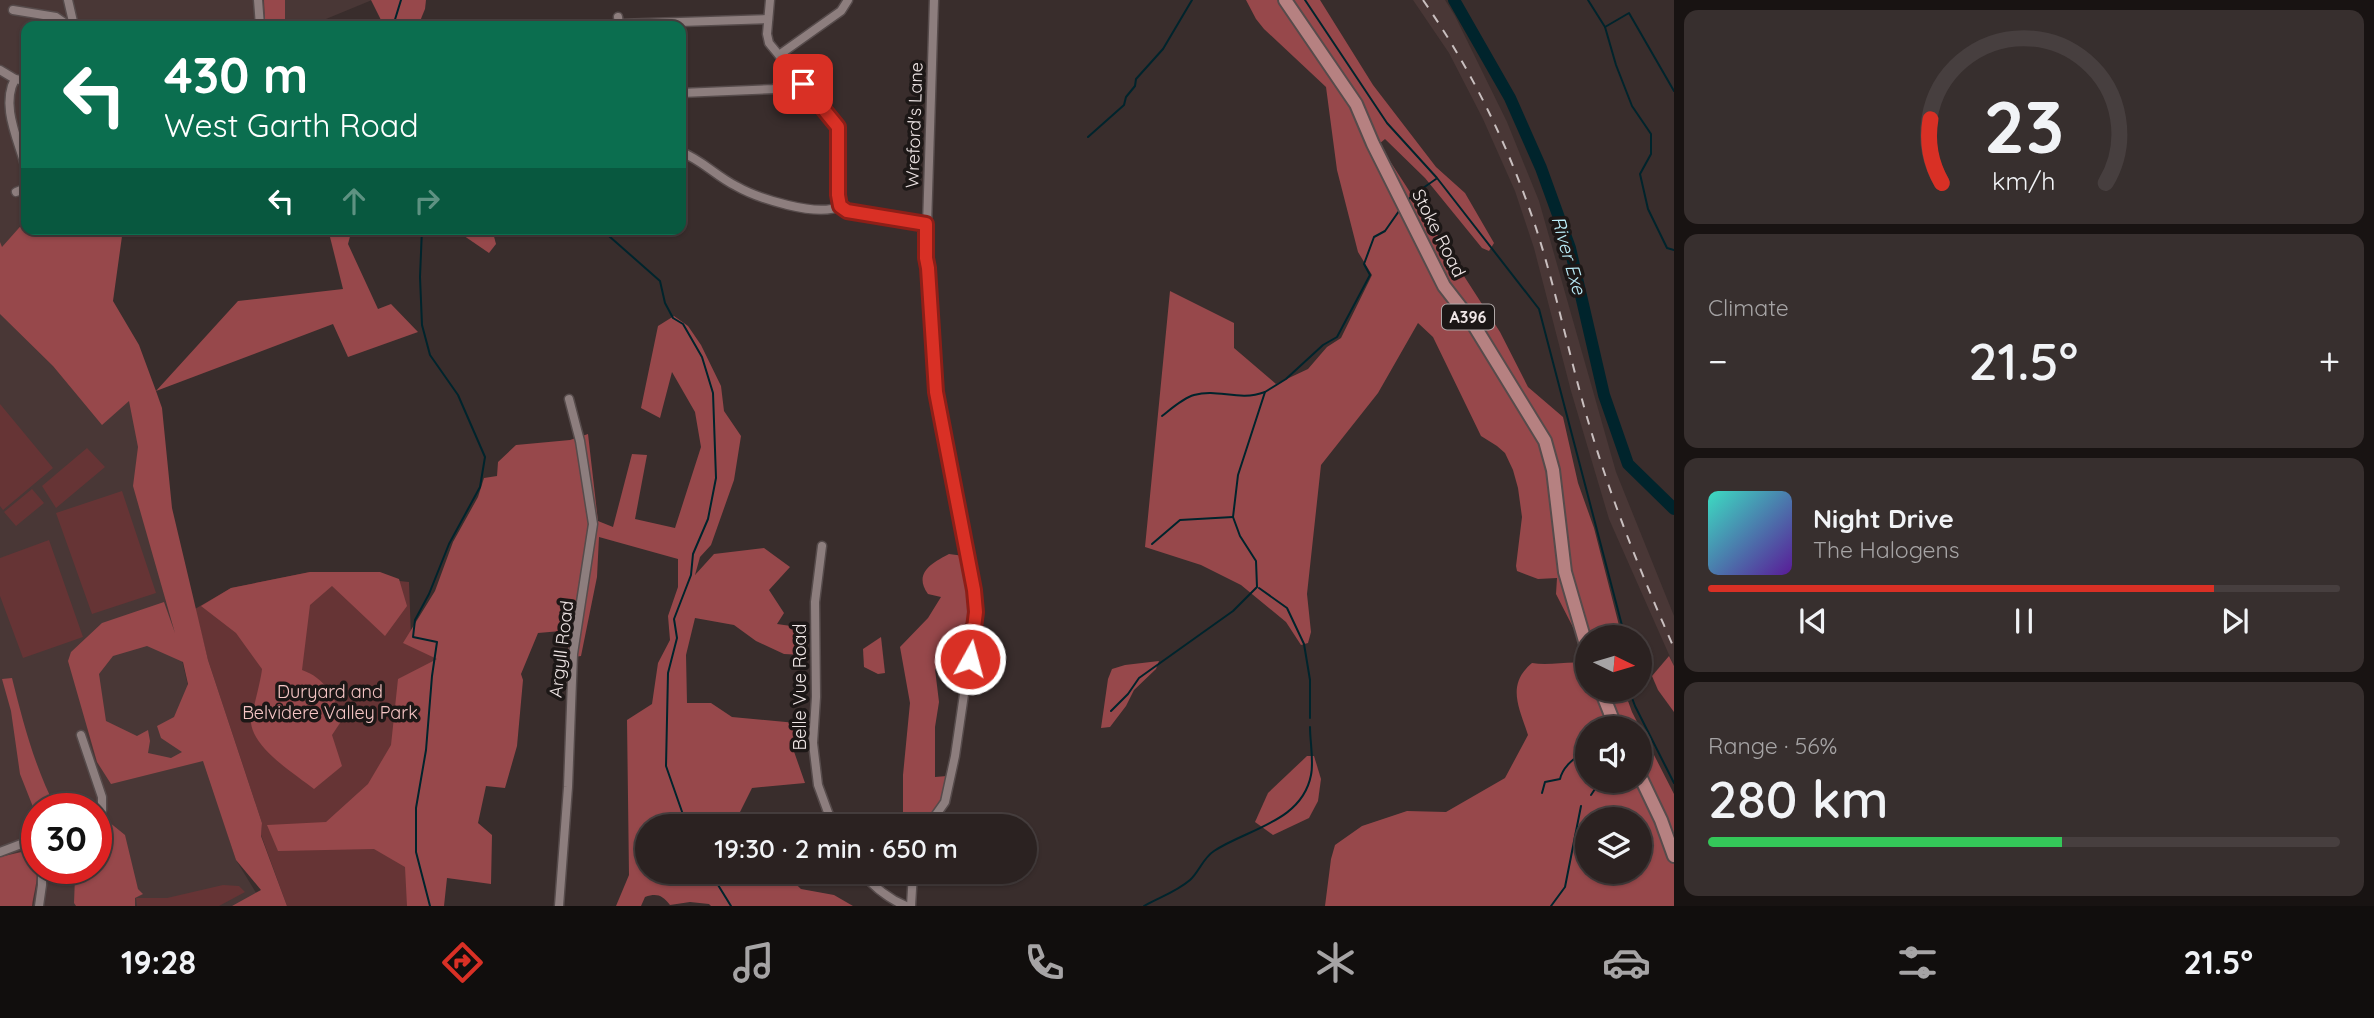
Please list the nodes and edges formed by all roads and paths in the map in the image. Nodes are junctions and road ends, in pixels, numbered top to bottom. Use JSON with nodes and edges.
{"nodes":[{"id":1,"x":68,"y":0,"type":"edge"},
{"id":2,"x":258,"y":0,"type":"edge"},
{"id":3,"x":770,"y":0,"type":"edge"},
{"id":4,"x":848,"y":0,"type":"edge"},
{"id":5,"x":934,"y":0,"type":"edge"},
{"id":6,"x":1285,"y":0,"type":"edge"},
{"id":7,"x":13,"y":10,"type":"dead end"},
{"id":8,"x":768,"y":19,"type":"junction"},
{"id":9,"x":63,"y":21,"type":"edge"},
{"id":10,"x":70,"y":21,"type":"edge"},
{"id":11,"x":260,"y":21,"type":"edge"},
{"id":12,"x":686,"y":21,"type":"edge"},
{"id":13,"x":779,"y":55,"type":"junction"},
{"id":14,"x":0,"y":70,"type":"edge"},
{"id":15,"x":795,"y":74,"type":"junction"},
{"id":16,"x":15,"y":79,"type":"junction"},
{"id":17,"x":21,"y":80,"type":"edge"},
{"id":18,"x":686,"y":93,"type":"edge"},
{"id":19,"x":21,"y":146,"type":"edge"},
{"id":20,"x":686,"y":154,"type":"edge"},
{"id":21,"x":21,"y":190,"type":"edge"},
{"id":22,"x":16,"y":192,"type":"dead end"},
{"id":23,"x":840,"y":206,"type":"junction"},
{"id":24,"x":926,"y":224,"type":"junction"},
{"id":25,"x":569,"y":399,"type":"dead end"},
{"id":26,"x":822,"y":546,"type":"dead end"},
{"id":27,"x":1580,"y":625,"type":"edge"},
{"id":28,"x":81,"y":735,"type":"dead end"},
{"id":29,"x":101,"y":793,"type":"edge"},
{"id":30,"x":1648,"y":793,"type":"edge"},
{"id":31,"x":829,"y":814,"type":"edge"},
{"id":32,"x":936,"y":814,"type":"edge"},
{"id":33,"x":21,"y":844,"type":"edge"},
{"id":34,"x":0,"y":852,"type":"edge"},
{"id":35,"x":1674,"y":856,"type":"edge"},
{"id":36,"x":42,"y":884,"type":"edge"},
{"id":37,"x":873,"y":884,"type":"edge"},
{"id":38,"x":911,"y":884,"type":"edge"},
{"id":39,"x":39,"y":906,"type":"edge"},
{"id":40,"x":559,"y":906,"type":"edge"},
{"id":41,"x":908,"y":906,"type":"edge"}],
"edges":[{"from":1,"to":10,"type":"street"},
{"from":2,"to":11,"type":"street"},
{"from":3,"to":8,"type":"street"},
{"from":4,"to":13,"type":"street"},
{"from":5,"to":24,"type":"street","name":"Wreford's Lane"},
{"from":6,"to":27,"type":"main road","name":"Stoke Road","number":"A396"},
{"from":7,"to":9,"type":"street"},
{"from":8,"to":12,"type":"street"},
{"from":8,"to":13,"type":"street"},
{"from":13,"to":15,"type":"street"},
{"from":14,"to":16,"type":"street"},
{"from":15,"to":18,"type":"street"},
{"from":15,"to":23,"type":"street"},
{"from":16,"to":17,"type":"street"},
{"from":16,"to":19,"type":"street"},
{"from":20,"to":23,"type":"street"},
{"from":21,"to":22,"type":"street"},
{"from":23,"to":24,"type":"street"},
{"from":24,"to":32,"type":"street","name":"Wreford's Lane"},
{"from":25,"to":40,"type":"street","name":"Argyll Road"},
{"from":26,"to":31,"type":"street","name":"Belle Vue Road"},
{"from":28,"to":29,"type":"street"},
{"from":30,"to":35,"type":"main road"},
{"from":33,"to":34,"type":"street"},
{"from":36,"to":39,"type":"street"},
{"from":37,"to":41,"type":"street"},
{"from":38,"to":41,"type":"street"}]}
